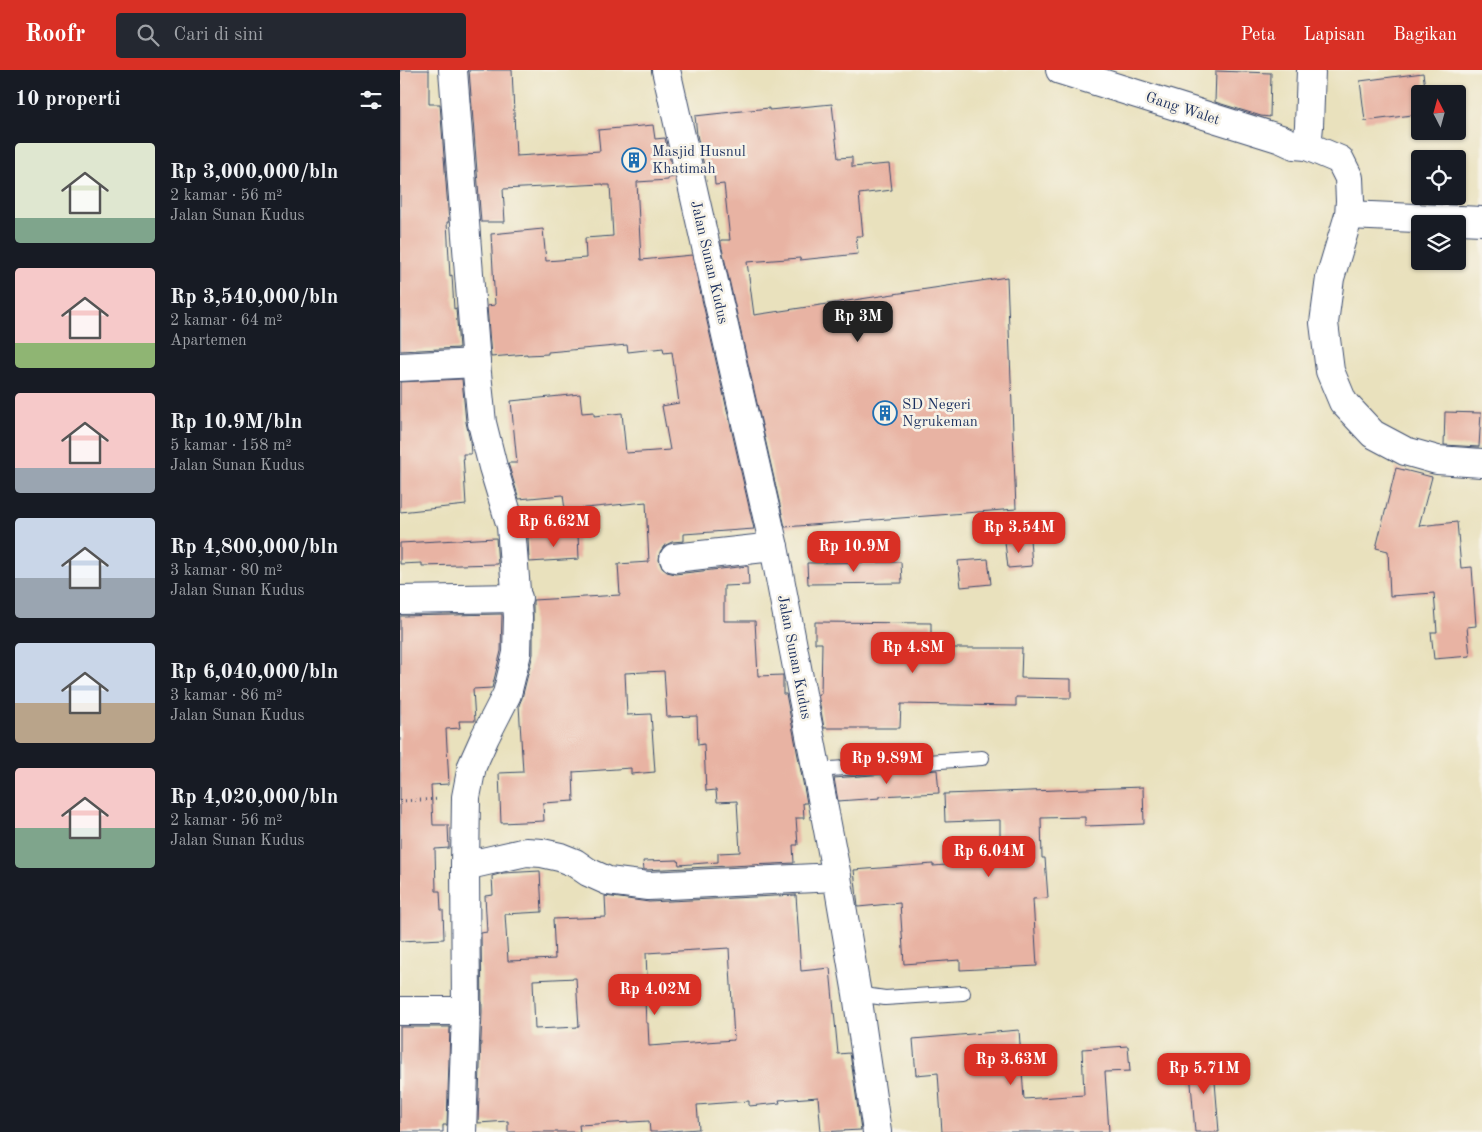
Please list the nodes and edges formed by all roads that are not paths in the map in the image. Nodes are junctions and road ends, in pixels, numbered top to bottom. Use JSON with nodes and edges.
{"nodes":[{"id":1,"x":453,"y":70,"type":"edge"},
{"id":2,"x":666,"y":70,"type":"edge"},
{"id":3,"x":1060,"y":70,"type":"edge"},
{"id":4,"x":1310,"y":70,"type":"edge"},
{"id":5,"x":1306,"y":146,"type":"junction"},
{"id":6,"x":1349,"y":215,"type":"junction"},
{"id":7,"x":1482,"y":221,"type":"edge"},
{"id":8,"x":476,"y":363,"type":"junction"},
{"id":9,"x":400,"y":367,"type":"edge"},
{"id":10,"x":1482,"y":463,"type":"edge"},
{"id":11,"x":774,"y":547,"type":"junction"},
{"id":12,"x":674,"y":558,"type":"dead end"},
{"id":13,"x":518,"y":598,"type":"junction"},
{"id":14,"x":400,"y":600,"type":"edge"},
{"id":15,"x":982,"y":758,"type":"dead end"},
{"id":16,"x":817,"y":770,"type":"junction"},
{"id":17,"x":465,"y":866,"type":"junction"},
{"id":18,"x":837,"y":877,"type":"junction"},
{"id":19,"x":963,"y":993,"type":"dead end"},
{"id":20,"x":857,"y":994,"type":"junction"},
{"id":21,"x":400,"y":1010,"type":"edge"},
{"id":22,"x":466,"y":1011,"type":"junction"},
{"id":23,"x":462,"y":1132,"type":"edge"},
{"id":24,"x":877,"y":1132,"type":"edge"}],
"edges":[{"from":1,"to":8,"type":"street"},
{"from":2,"to":11,"type":"street","name":"Jalan Sunan Kudus"},
{"from":3,"to":5,"type":"street","name":"Gang Walet"},
{"from":4,"to":5,"type":"street"},
{"from":5,"to":6,"type":"street","name":"Gang Walet"},
{"from":6,"to":7,"type":"street"},
{"from":6,"to":10,"type":"street","name":"Gang Walet"},
{"from":8,"to":9,"type":"street"},
{"from":8,"to":13,"type":"street"},
{"from":11,"to":12,"type":"street"},
{"from":11,"to":16,"type":"street","name":"Jalan Sunan Kudus"},
{"from":13,"to":14,"type":"street"},
{"from":13,"to":17,"type":"street"},
{"from":15,"to":16,"type":"lane"},
{"from":16,"to":18,"type":"street","name":"Jalan Sunan Kudus"},
{"from":17,"to":18,"type":"street"},
{"from":17,"to":22,"type":"street"},
{"from":18,"to":20,"type":"street","name":"Jalan Sunan Kudus"},
{"from":19,"to":20,"type":"lane"},
{"from":20,"to":24,"type":"street","name":"Jalan Sunan Kudus"},
{"from":21,"to":22,"type":"street"},
{"from":22,"to":23,"type":"street"}]}
